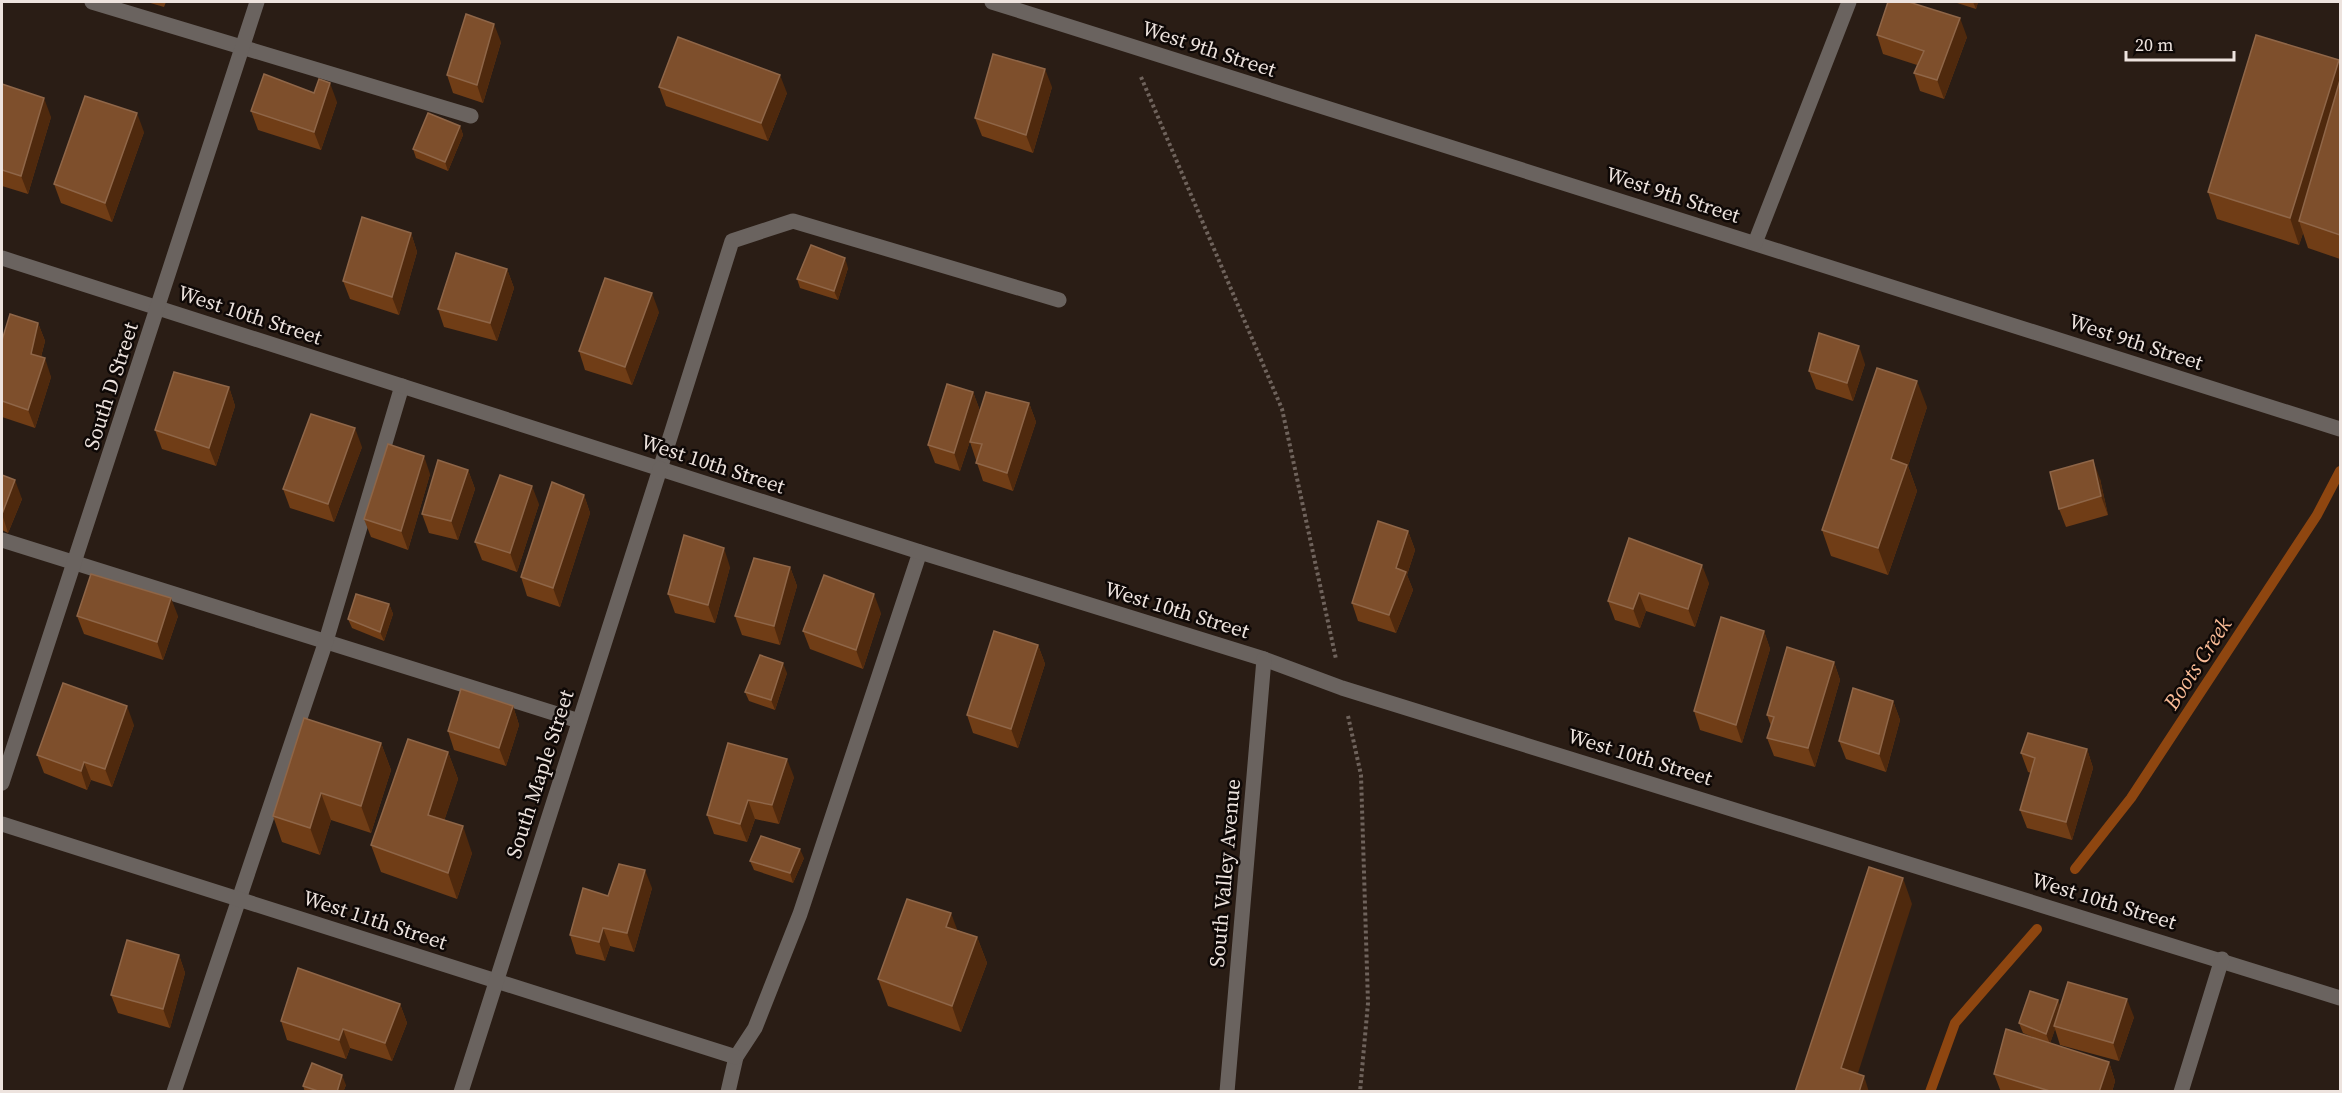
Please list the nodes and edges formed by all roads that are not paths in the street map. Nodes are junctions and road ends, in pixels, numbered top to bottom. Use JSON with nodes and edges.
{"nodes":[{"id":1,"x":92,"y":2,"type":"edge"},
{"id":2,"x":257,"y":2,"type":"edge"},
{"id":3,"x":992,"y":2,"type":"edge"},
{"id":4,"x":1849,"y":2,"type":"edge"},
{"id":5,"x":242,"y":49,"type":"junction"},
{"id":6,"x":471,"y":116,"type":"dead end"},
{"id":7,"x":1755,"y":243,"type":"junction"},
{"id":8,"x":2,"y":258,"type":"edge"},
{"id":9,"x":1059,"y":300,"type":"dead end"},
{"id":10,"x":159,"y":308,"type":"junction"},
{"id":11,"x":402,"y":386,"type":"junction"},
{"id":12,"x":2340,"y":429,"type":"edge"},
{"id":13,"x":660,"y":469,"type":"junction"},
{"id":14,"x":2,"y":540,"type":"edge"},
{"id":15,"x":920,"y":552,"type":"junction"},
{"id":16,"x":75,"y":562,"type":"junction"},
{"id":17,"x":326,"y":641,"type":"junction"},
{"id":18,"x":1264,"y":659,"type":"junction"},
{"id":19,"x":579,"y":721,"type":"junction"},
{"id":20,"x":2,"y":783,"type":"edge"},
{"id":21,"x":2,"y":824,"type":"edge"},
{"id":22,"x":237,"y":899,"type":"junction"},
{"id":23,"x":2222,"y":959,"type":"junction"},
{"id":24,"x":496,"y":981,"type":"junction"},
{"id":25,"x":2340,"y":998,"type":"edge"},
{"id":26,"x":736,"y":1058,"type":"junction"},
{"id":27,"x":174,"y":1092,"type":"edge"},
{"id":28,"x":461,"y":1092,"type":"edge"},
{"id":29,"x":728,"y":1092,"type":"edge"},
{"id":30,"x":1227,"y":1092,"type":"edge"},
{"id":31,"x":2181,"y":1092,"type":"edge"}],
"edges":[{"from":1,"to":5,"type":"street"},
{"from":2,"to":5,"type":"street","name":"South D Street"},
{"from":3,"to":7,"type":"street","name":"West 9th Street"},
{"from":4,"to":7,"type":"street"},
{"from":5,"to":6,"type":"street"},
{"from":5,"to":10,"type":"street","name":"South D Street"},
{"from":7,"to":12,"type":"street","name":"West 9th Street"},
{"from":8,"to":10,"type":"street","name":"West 10th Street"},
{"from":9,"to":13,"type":"street","name":"South Maple Street"},
{"from":10,"to":11,"type":"street","name":"West 10th Street"},
{"from":10,"to":16,"type":"street","name":"South D Street"},
{"from":11,"to":13,"type":"street","name":"West 10th Street"},
{"from":11,"to":17,"type":"street"},
{"from":13,"to":15,"type":"street","name":"West 10th Street"},
{"from":13,"to":19,"type":"street","name":"South Maple Street"},
{"from":14,"to":16,"type":"street"},
{"from":15,"to":18,"type":"street","name":"West 10th Street"},
{"from":15,"to":26,"type":"street"},
{"from":16,"to":17,"type":"street"},
{"from":16,"to":20,"type":"street","name":"South D Street"},
{"from":17,"to":19,"type":"street"},
{"from":17,"to":22,"type":"street"},
{"from":18,"to":23,"type":"street","name":"West 10th Street"},
{"from":18,"to":30,"type":"street","name":"South Valley Avenue"},
{"from":19,"to":24,"type":"street","name":"South Maple Street"},
{"from":21,"to":22,"type":"street","name":"West 11th Street"},
{"from":22,"to":24,"type":"street","name":"West 11th Street"},
{"from":22,"to":27,"type":"street"},
{"from":23,"to":25,"type":"street","name":"West 10th Street"},
{"from":23,"to":31,"type":"street"},
{"from":24,"to":26,"type":"street","name":"West 11th Street"},
{"from":24,"to":28,"type":"street","name":"South Maple Street"},
{"from":26,"to":29,"type":"street"}]}
